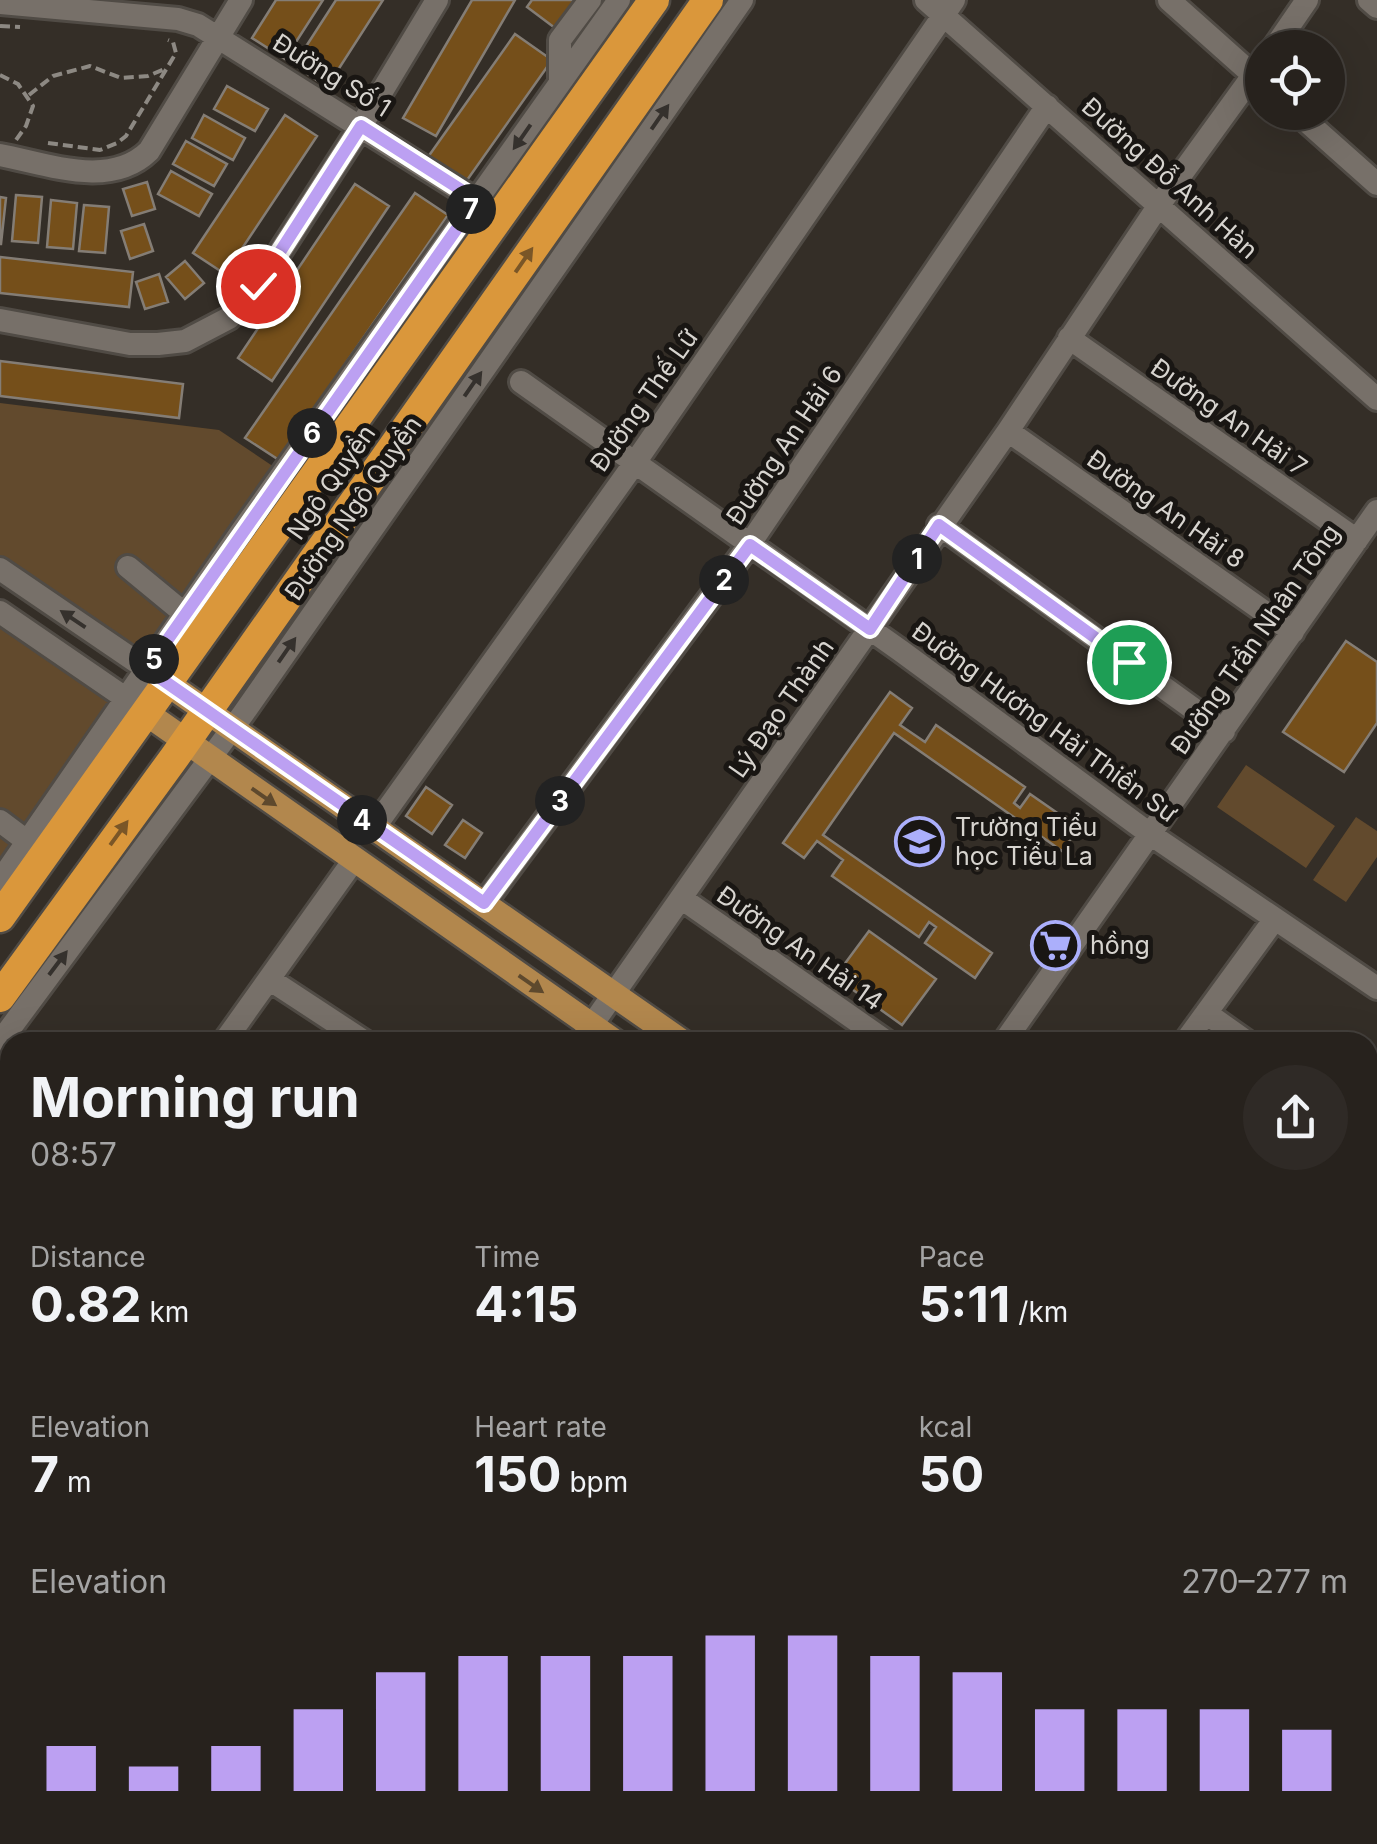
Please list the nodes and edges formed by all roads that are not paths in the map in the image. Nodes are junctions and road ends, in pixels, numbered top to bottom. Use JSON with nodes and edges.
{"nodes":[{"id":1,"x":241,"y":0,"type":"edge"},
{"id":2,"x":437,"y":0,"type":"edge"},
{"id":3,"x":619,"y":0,"type":"edge"},
{"id":4,"x":654,"y":0,"type":"edge"},
{"id":5,"x":708,"y":0,"type":"edge"},
{"id":6,"x":742,"y":0,"type":"edge"},
{"id":7,"x":1169,"y":0,"type":"edge"},
{"id":8,"x":1308,"y":0,"type":"edge"},
{"id":9,"x":1369,"y":0,"type":"edge"},
{"id":10,"x":0,"y":3,"type":"edge"},
{"id":11,"x":941,"y":5,"type":"edge"},
{"id":12,"x":1377,"y":7,"type":"edge"},
{"id":13,"x":602,"y":17,"type":"edge"},
{"id":14,"x":1287,"y":30,"type":"edge"},
{"id":15,"x":219,"y":37,"type":"junction"},
{"id":16,"x":1245,"y":62,"type":"edge"},
{"id":17,"x":1245,"y":93,"type":"edge"},
{"id":18,"x":1047,"y":106,"type":"junction"},
{"id":19,"x":361,"y":126,"type":"junction"},
{"id":20,"x":1316,"y":130,"type":"edge"},
{"id":21,"x":0,"y":155,"type":"edge"},
{"id":22,"x":1377,"y":184,"type":"edge"},
{"id":23,"x":1158,"y":205,"type":"junction"},
{"id":24,"x":489,"y":209,"type":"junction"},
{"id":25,"x":0,"y":320,"type":"edge"},
{"id":26,"x":1069,"y":338,"type":"junction"},
{"id":27,"x":521,"y":382,"type":"dead end"},
{"id":28,"x":1377,"y":398,"type":"edge"},
{"id":29,"x":1008,"y":431,"type":"junction"},
{"id":30,"x":634,"y":464,"type":"junction"},
{"id":31,"x":1377,"y":511,"type":"edge"},
{"id":32,"x":939,"y":525,"type":"junction"},
{"id":33,"x":1357,"y":540,"type":"junction"},
{"id":34,"x":750,"y":545,"type":"junction"},
{"id":35,"x":128,"y":567,"type":"dead end"},
{"id":36,"x":0,"y":570,"type":"edge"},
{"id":37,"x":0,"y":612,"type":"edge"},
{"id":38,"x":185,"y":614,"type":"junction"},
{"id":39,"x":870,"y":629,"type":"junction"},
{"id":40,"x":1293,"y":632,"type":"junction"},
{"id":41,"x":157,"y":676,"type":"junction"},
{"id":42,"x":136,"y":706,"type":"junction"},
{"id":43,"x":206,"y":711,"type":"junction"},
{"id":44,"x":231,"y":730,"type":"junction"},
{"id":45,"x":1224,"y":731,"type":"junction"},
{"id":46,"x":197,"y":750,"type":"junction"},
{"id":47,"x":0,"y":821,"type":"edge"},
{"id":48,"x":374,"y":828,"type":"junction"},
{"id":49,"x":1150,"y":834,"type":"junction"},
{"id":50,"x":28,"y":842,"type":"junction"},
{"id":51,"x":354,"y":860,"type":"junction"},
{"id":52,"x":0,"y":881,"type":"edge"},
{"id":53,"x":682,"y":898,"type":"junction"},
{"id":54,"x":484,"y":903,"type":"junction"},
{"id":55,"x":0,"y":917,"type":"edge"},
{"id":56,"x":1274,"y":920,"type":"junction"},
{"id":57,"x":270,"y":979,"type":"junction"},
{"id":58,"x":1377,"y":988,"type":"edge"},
{"id":59,"x":613,"y":993,"type":"junction"},
{"id":60,"x":0,"y":997,"type":"edge"},
{"id":61,"x":1206,"y":1013,"type":"junction"},
{"id":62,"x":7,"y":1032,"type":"edge"},
{"id":63,"x":231,"y":1032,"type":"edge"},
{"id":64,"x":333,"y":1032,"type":"edge"},
{"id":65,"x":583,"y":1032,"type":"edge"},
{"id":66,"x":587,"y":1032,"type":"edge"},
{"id":67,"x":668,"y":1032,"type":"edge"},
{"id":68,"x":872,"y":1032,"type":"edge"},
{"id":69,"x":1011,"y":1032,"type":"edge"},
{"id":70,"x":1192,"y":1032,"type":"edge"},
{"id":71,"x":1233,"y":1032,"type":"edge"}],
"edges":[{"from":1,"to":15,"type":"street"},
{"from":2,"to":19,"type":"street"},
{"from":3,"to":13,"type":"street"},
{"from":4,"to":13,"type":"highway","name":"Ngô Quyền"},
{"from":43,"to":5,"type":"highway","name":"Ngô Quyền","one_way":true},
{"from":44,"to":6,"type":"street","name":"Đường Ngô Quyền","one_way":true},
{"from":7,"to":16,"type":"street"},
{"from":8,"to":14,"type":"street"},
{"from":9,"to":12,"type":"street"},
{"from":10,"to":15,"type":"street","name":"Đường Số 1"},
{"from":11,"to":18,"type":"street","name":"Đường Đỗ Anh Hàn"},
{"from":11,"to":30,"type":"street","name":"Đường Thế Lữ"},
{"from":13,"to":24,"type":"highway","name":"Ngô Quyền"},
{"from":13,"to":24,"type":"street","one_way":true},
{"from":15,"to":19,"type":"street","name":"Đường Số 1"},
{"from":15,"to":21,"type":"street"},
{"from":17,"to":23,"type":"street","name":"Lý Đạo Thành"},
{"from":18,"to":23,"type":"street","name":"Đường Đỗ Anh Hàn"},
{"from":18,"to":34,"type":"street","name":"Đường An Hải 6"},
{"from":19,"to":24,"type":"street","name":"Đường Số 1"},
{"from":19,"to":25,"type":"street"},
{"from":20,"to":22,"type":"street"},
{"from":23,"to":26,"type":"street","name":"Lý Đạo Thành"},
{"from":23,"to":28,"type":"street","name":"Đường Đỗ Anh Hàn"},
{"from":24,"to":38,"type":"street"},
{"from":24,"to":41,"type":"highway","name":"Ngô Quyền"},
{"from":26,"to":29,"type":"street","name":"Lý Đạo Thành"},
{"from":26,"to":33,"type":"street","name":"Đường An Hải 7"},
{"from":27,"to":30,"type":"street","name":"Đường Hương Hải Thiền Sư"},
{"from":29,"to":32,"type":"street","name":"Lý Đạo Thành"},
{"from":29,"to":40,"type":"street","name":"Đường An Hải 8"},
{"from":30,"to":34,"type":"street","name":"Đường Hương Hải Thiền Sư"},
{"from":30,"to":48,"type":"street","name":"Đường Thế Lữ"},
{"from":31,"to":33,"type":"street","name":"Đường Trần Nhân Tông"},
{"from":32,"to":39,"type":"street","name":"Lý Đạo Thành"},
{"from":32,"to":45,"type":"street"},
{"from":33,"to":40,"type":"street","name":"Đường Trần Nhân Tông"},
{"from":34,"to":39,"type":"street","name":"Đường Hương Hải Thiền Sư"},
{"from":34,"to":54,"type":"street","name":"Đường An Hải 6"},
{"from":35,"to":38,"type":"street"},
{"from":41,"to":36,"type":"street","one_way":true},
{"from":37,"to":42,"type":"street"},
{"from":38,"to":41,"type":"street"},
{"from":39,"to":49,"type":"street","name":"Đường Hương Hải Thiền Sư"},
{"from":39,"to":53,"type":"street","name":"Lý Đạo Thành"},
{"from":40,"to":45,"type":"street","name":"Đường Trần Nhân Tông"},
{"from":41,"to":42,"type":"highway","name":"Ngô Quyền"},
{"from":41,"to":43,"type":"main road"},
{"from":42,"to":46,"type":"main road"},
{"from":42,"to":50,"type":"street"},
{"from":42,"to":55,"type":"highway","name":"Ngô Quyền"},
{"from":43,"to":44,"type":"main road"},
{"from":43,"to":46,"type":"highway","name":"Ngô Quyền"},
{"from":44,"to":46,"type":"street","name":"Đường Ngô Quyền"},
{"from":44,"to":48,"type":"main road"},
{"from":45,"to":49,"type":"street","name":"Đường Trần Nhân Tông"},
{"from":46,"to":51,"type":"main road","one_way":true},
{"from":60,"to":46,"type":"highway","name":"Ngô Quyền","one_way":true},
{"from":62,"to":46,"type":"street","name":"Đường Ngô Quyền","one_way":true},
{"from":47,"to":50,"type":"street"},
{"from":48,"to":54,"type":"main road"},
{"from":49,"to":56,"type":"street","name":"Đường Hương Hải Thiền Sư"},
{"from":49,"to":69,"type":"street","name":"Đường Trần Nhân Tông"},
{"from":50,"to":52,"type":"street"},
{"from":51,"to":57,"type":"street"},
{"from":51,"to":65,"type":"main road","one_way":true},
{"from":53,"to":59,"type":"street","name":"Lý Đạo Thành"},
{"from":53,"to":68,"type":"street","name":"Đường An Hải 14"},
{"from":54,"to":59,"type":"main road"},
{"from":56,"to":58,"type":"street","name":"Đường Hương Hải Thiền Sư"},
{"from":56,"to":61,"type":"street"},
{"from":57,"to":63,"type":"street"},
{"from":57,"to":64,"type":"street"},
{"from":59,"to":66,"type":"street","name":"Lý Đạo Thành"},
{"from":59,"to":67,"type":"main road"},
{"from":61,"to":70,"type":"street"},
{"from":61,"to":71,"type":"street"}]}
